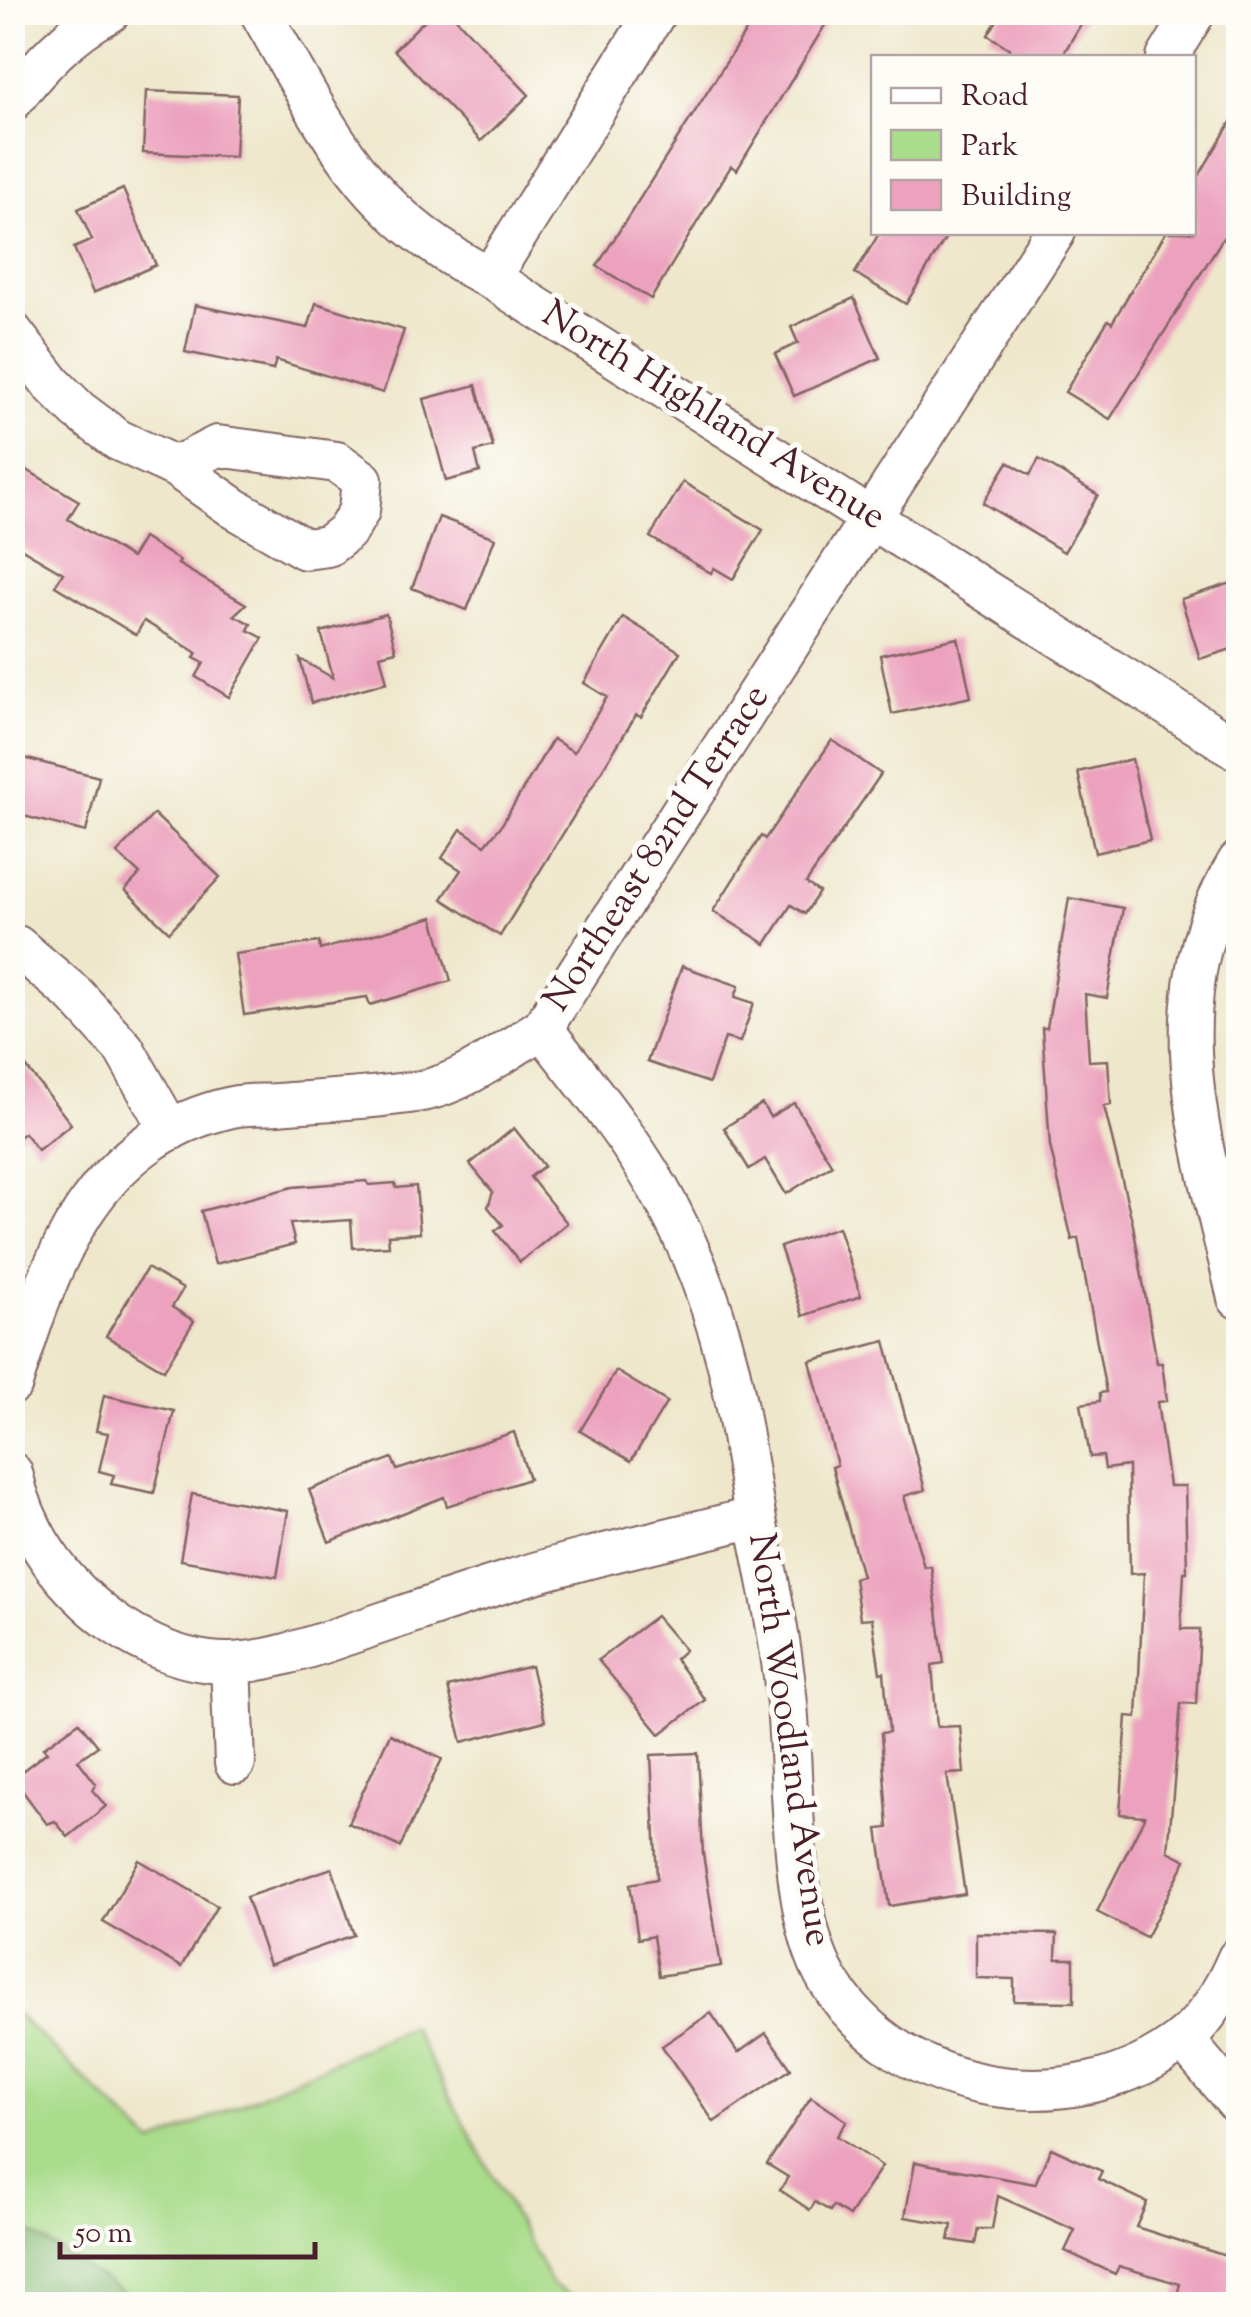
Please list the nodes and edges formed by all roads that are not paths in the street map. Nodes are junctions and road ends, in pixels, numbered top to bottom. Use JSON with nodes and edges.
{"nodes":[{"id":1,"x":110,"y":12,"type":"edge"},
{"id":2,"x":260,"y":12,"type":"edge"},
{"id":3,"x":656,"y":12,"type":"edge"},
{"id":4,"x":1195,"y":12,"type":"edge"},
{"id":5,"x":1169,"y":55,"type":"edge"},
{"id":6,"x":12,"y":101,"type":"edge"},
{"id":7,"x":1053,"y":235,"type":"edge"},
{"id":8,"x":490,"y":278,"type":"junction"},
{"id":9,"x":12,"y":332,"type":"edge"},
{"id":10,"x":176,"y":467,"type":"dead end"},
{"id":11,"x":874,"y":518,"type":"junction"},
{"id":12,"x":1238,"y":750,"type":"edge"},
{"id":13,"x":1238,"y":862,"type":"edge"},
{"id":14,"x":17,"y":946,"type":"dead end"},
{"id":15,"x":542,"y":1028,"type":"junction"},
{"id":16,"x":170,"y":1130,"type":"junction"},
{"id":17,"x":1238,"y":1298,"type":"edge"},
{"id":18,"x":12,"y":1384,"type":"edge"},
{"id":19,"x":12,"y":1473,"type":"edge"},
{"id":20,"x":756,"y":1516,"type":"junction"},
{"id":21,"x":230,"y":1663,"type":"junction"},
{"id":22,"x":235,"y":1763,"type":"dead end"},
{"id":23,"x":1238,"y":1958,"type":"edge"},
{"id":24,"x":1183,"y":2038,"type":"junction"},
{"id":25,"x":1238,"y":2104,"type":"edge"}],
"edges":[{"from":1,"to":6,"type":"street"},
{"from":2,"to":8,"type":"street","name":"North Highland Avenue"},
{"from":3,"to":8,"type":"street"},
{"from":4,"to":5,"type":"street"},
{"from":7,"to":11,"type":"street","name":"Northeast 82nd Terrace"},
{"from":8,"to":11,"type":"street","name":"North Highland Avenue"},
{"from":9,"to":10,"type":"street"},
{"from":11,"to":12,"type":"street","name":"North Highland Avenue"},
{"from":11,"to":15,"type":"street","name":"Northeast 82nd Terrace"},
{"from":13,"to":17,"type":"street"},
{"from":14,"to":16,"type":"street"},
{"from":15,"to":16,"type":"street","name":"Northeast 82nd Terrace"},
{"from":15,"to":20,"type":"street","name":"North Woodland Avenue"},
{"from":16,"to":18,"type":"street","name":"Northeast 82nd Terrace"},
{"from":19,"to":21,"type":"street"},
{"from":20,"to":21,"type":"street"},
{"from":20,"to":24,"type":"street","name":"North Woodland Avenue"},
{"from":21,"to":22,"type":"street"},
{"from":23,"to":24,"type":"street","name":"North Woodland Avenue"},
{"from":24,"to":25,"type":"street"}]}
